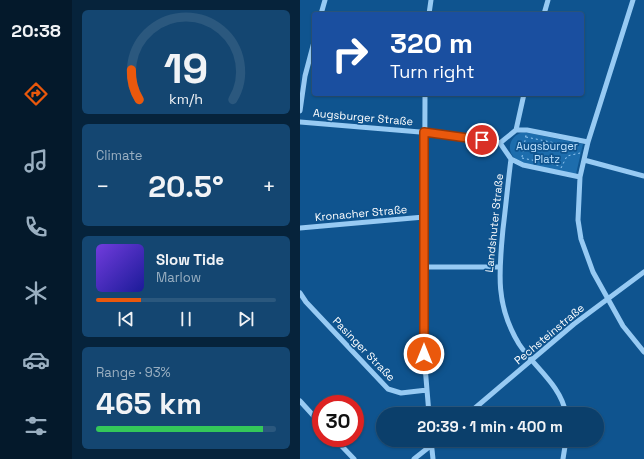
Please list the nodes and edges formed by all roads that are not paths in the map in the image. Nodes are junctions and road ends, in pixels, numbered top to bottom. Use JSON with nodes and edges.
{"nodes":[{"id":1,"x":325,"y":0,"type":"edge"},
{"id":2,"x":430,"y":0,"type":"edge"},
{"id":3,"x":548,"y":0,"type":"edge"},
{"id":4,"x":632,"y":0,"type":"edge"},
{"id":5,"x":322,"y":12,"type":"edge"},
{"id":6,"x":429,"y":12,"type":"edge"},
{"id":7,"x":545,"y":12,"type":"edge"},
{"id":8,"x":312,"y":50,"type":"edge"},
{"id":9,"x":424,"y":96,"type":"edge"},
{"id":10,"x":524,"y":96,"type":"edge"},
{"id":11,"x":300,"y":111,"type":"edge"},
{"id":12,"x":300,"y":122,"type":"edge"},
{"id":13,"x":516,"y":130,"type":"junction"},
{"id":14,"x":424,"y":132,"type":"junction"},
{"id":15,"x":588,"y":142,"type":"junction"},
{"id":16,"x":500,"y":143,"type":"junction"},
{"id":17,"x":511,"y":159,"type":"junction"},
{"id":18,"x":584,"y":160,"type":"junction"},
{"id":19,"x":644,"y":176,"type":"edge"},
{"id":20,"x":580,"y":177,"type":"junction"},
{"id":21,"x":424,"y":217,"type":"junction"},
{"id":22,"x":300,"y":228,"type":"edge"},
{"id":23,"x":499,"y":267,"type":"junction"},
{"id":24,"x":424,"y":268,"type":"junction"},
{"id":25,"x":644,"y":272,"type":"edge"},
{"id":26,"x":300,"y":293,"type":"edge"},
{"id":27,"x":608,"y":298,"type":"junction"},
{"id":28,"x":644,"y":352,"type":"edge"},
{"id":29,"x":532,"y":360,"type":"junction"},
{"id":30,"x":427,"y":390,"type":"junction"},
{"id":31,"x":300,"y":401,"type":"edge"},
{"id":32,"x":428,"y":407,"type":"edge"},
{"id":33,"x":476,"y":407,"type":"edge"},
{"id":34,"x":563,"y":407,"type":"edge"},
{"id":35,"x":312,"y":414,"type":"edge"},
{"id":36,"x":343,"y":447,"type":"edge"},
{"id":37,"x":427,"y":447,"type":"edge"},
{"id":38,"x":432,"y":447,"type":"edge"},
{"id":39,"x":565,"y":447,"type":"edge"},
{"id":40,"x":354,"y":459,"type":"edge"},
{"id":41,"x":414,"y":459,"type":"edge"},
{"id":42,"x":433,"y":459,"type":"edge"},
{"id":43,"x":563,"y":459,"type":"edge"}],
"edges":[{"from":1,"to":5,"type":"street"},
{"from":2,"to":6,"type":"street"},
{"from":3,"to":7,"type":"street"},
{"from":4,"to":15,"type":"street"},
{"from":8,"to":11,"type":"street"},
{"from":9,"to":14,"type":"street"},
{"from":10,"to":13,"type":"street"},
{"from":12,"to":14,"type":"street","name":"Augsburger Straße"},
{"from":13,"to":15,"type":"street"},
{"from":13,"to":16,"type":"street"},
{"from":14,"to":16,"type":"street","name":"Augsburger Straße"},
{"from":14,"to":21,"type":"street"},
{"from":15,"to":18,"type":"street"},
{"from":16,"to":17,"type":"street"},
{"from":17,"to":20,"type":"street"},
{"from":17,"to":23,"type":"street","name":"Landshuter Straße"},
{"from":18,"to":19,"type":"street"},
{"from":18,"to":20,"type":"street"},
{"from":20,"to":27,"type":"street"},
{"from":21,"to":22,"type":"street","name":"Kronacher Straße"},
{"from":21,"to":24,"type":"street"},
{"from":23,"to":24,"type":"street"},
{"from":23,"to":29,"type":"street","name":"Landshuter Straße"},
{"from":24,"to":30,"type":"street"},
{"from":25,"to":27,"type":"street","name":"Pechsteinstraße"},
{"from":26,"to":30,"type":"street","name":"Pasinger Straße"},
{"from":27,"to":28,"type":"street"},
{"from":27,"to":29,"type":"street","name":"Pechsteinstraße"},
{"from":29,"to":33,"type":"street","name":"Pechsteinstraße"},
{"from":29,"to":34,"type":"street","name":"Landshuter Straße"},
{"from":30,"to":32,"type":"street"},
{"from":31,"to":35,"type":"street"},
{"from":36,"to":40,"type":"street"},
{"from":37,"to":41,"type":"street"},
{"from":38,"to":42,"type":"street"},
{"from":39,"to":43,"type":"street"}]}
